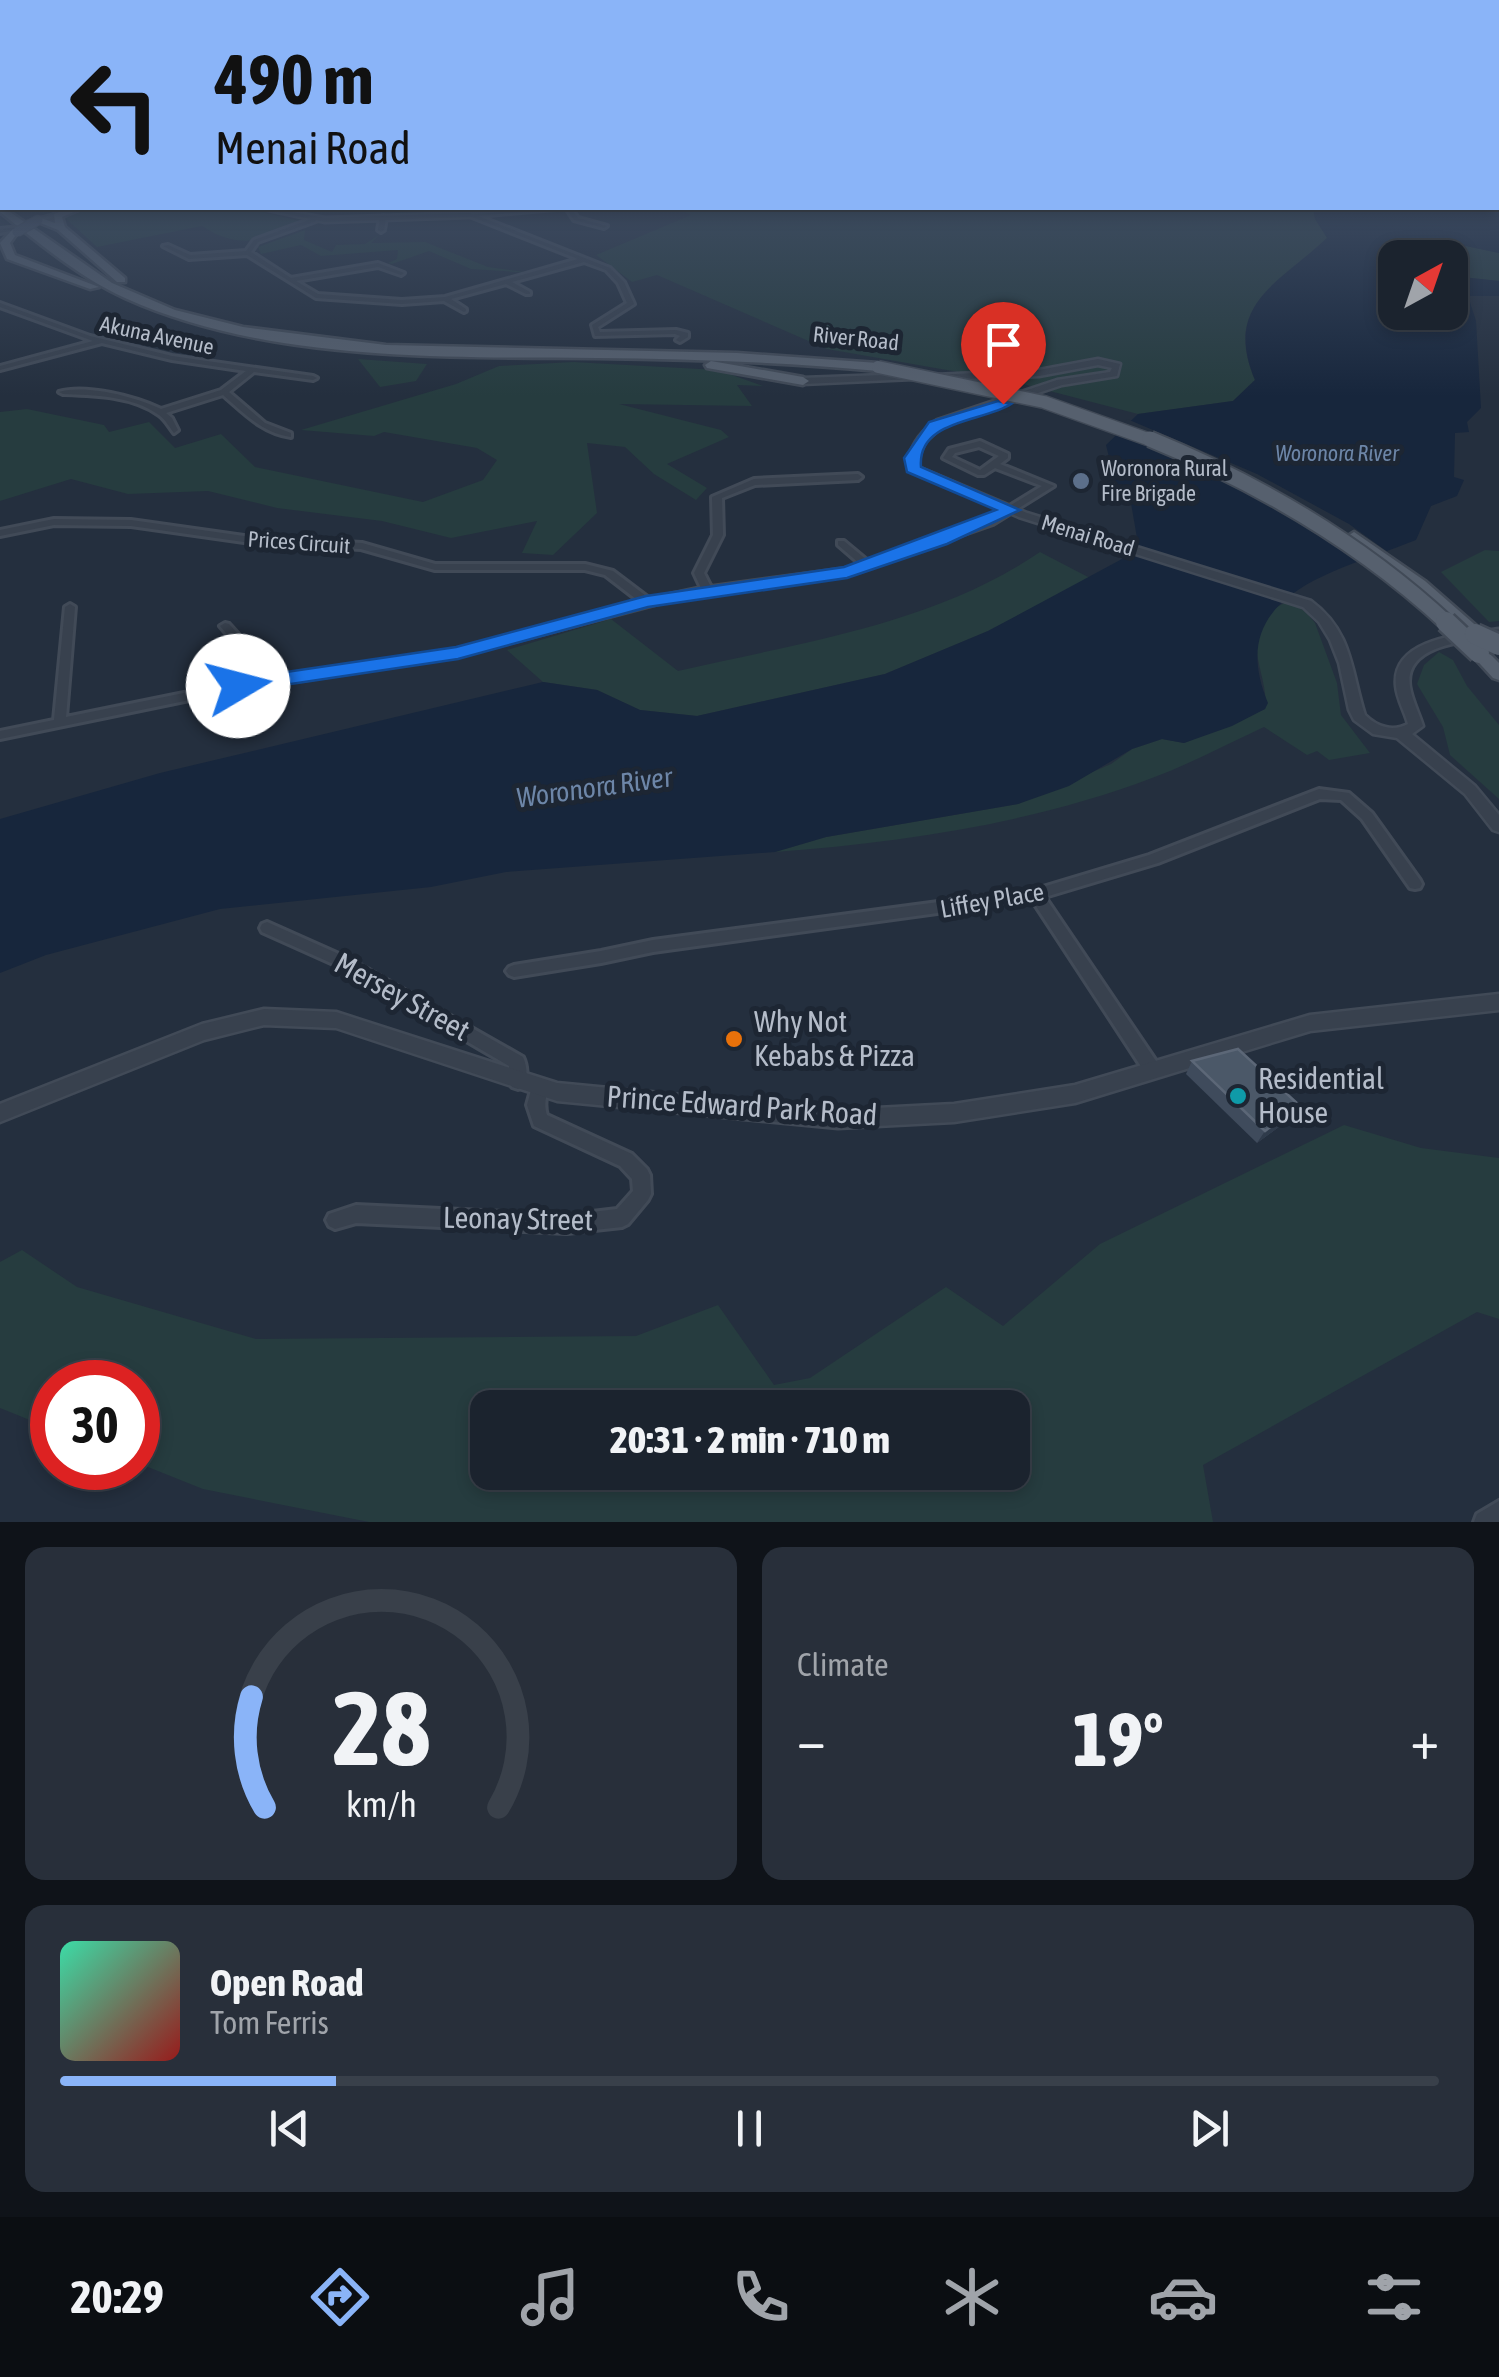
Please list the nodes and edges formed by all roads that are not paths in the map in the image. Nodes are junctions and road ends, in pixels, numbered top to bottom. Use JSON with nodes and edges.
{"nodes":[{"id":1,"x":10,"y":254,"type":"edge"},
{"id":2,"x":64,"y":254,"type":"edge"},
{"id":3,"x":75,"y":254,"type":"edge"},
{"id":4,"x":90,"y":254,"type":"edge"},
{"id":5,"x":183,"y":254,"type":"edge"},
{"id":6,"x":233,"y":254,"type":"edge"},
{"id":7,"x":250,"y":254,"type":"edge"},
{"id":8,"x":569,"y":254,"type":"edge"},
{"id":9,"x":584,"y":260,"type":"junction"},
{"id":10,"x":401,"y":273,"type":"dead end"},
{"id":11,"x":288,"y":280,"type":"junction"},
{"id":12,"x":506,"y":282,"type":"junction"},
{"id":13,"x":528,"y":293,"type":"dead end"},
{"id":14,"x":445,"y":298,"type":"junction"},
{"id":15,"x":0,"y":305,"type":"edge"},
{"id":16,"x":163,"y":305,"type":"junction"},
{"id":17,"x":476,"y":309,"type":"dead end"},
{"id":18,"x":680,"y":340,"type":"dead end"},
{"id":19,"x":101,"y":342,"type":"junction"},
{"id":20,"x":500,"y":354,"type":"junction"},
{"id":21,"x":792,"y":358,"type":"junction"},
{"id":22,"x":879,"y":365,"type":"junction"},
{"id":23,"x":0,"y":368,"type":"edge"},
{"id":24,"x":252,"y":370,"type":"junction"},
{"id":25,"x":312,"y":378,"type":"dead end"},
{"id":26,"x":803,"y":381,"type":"junction"},
{"id":27,"x":64,"y":392,"type":"dead end"},
{"id":28,"x":224,"y":392,"type":"junction"},
{"id":29,"x":163,"y":411,"type":"junction"},
{"id":30,"x":174,"y":430,"type":"dead end"},
{"id":31,"x":288,"y":435,"type":"dead end"},
{"id":32,"x":994,"y":466,"type":"junction"},
{"id":33,"x":858,"y":477,"type":"dead end"},
{"id":34,"x":1011,"y":510,"type":"junction"},
{"id":35,"x":0,"y":532,"type":"edge"},
{"id":36,"x":841,"y":543,"type":"dead end"},
{"id":37,"x":868,"y":566,"type":"junction"},
{"id":38,"x":706,"y":590,"type":"junction"},
{"id":39,"x":646,"y":601,"type":"junction"},
{"id":40,"x":70,"y":607,"type":"dead end"},
{"id":41,"x":225,"y":626,"type":"dead end"},
{"id":42,"x":1491,"y":646,"type":"edge"},
{"id":43,"x":1499,"y":674,"type":"edge"},
{"id":44,"x":238,"y":686,"type":"junction"},
{"id":45,"x":60,"y":724,"type":"junction"},
{"id":46,"x":1379,"y":730,"type":"junction"},
{"id":47,"x":1409,"y":730,"type":"junction"},
{"id":48,"x":0,"y":735,"type":"edge"},
{"id":49,"x":1426,"y":756,"type":"junction"},
{"id":50,"x":1499,"y":826,"type":"edge"},
{"id":51,"x":1415,"y":884,"type":"dead end"},
{"id":52,"x":1036,"y":894,"type":"junction"},
{"id":53,"x":267,"y":928,"type":"dead end"},
{"id":54,"x":514,"y":971,"type":"dead end"},
{"id":55,"x":1499,"y":1002,"type":"edge"},
{"id":56,"x":1152,"y":1069,"type":"junction"},
{"id":57,"x":518,"y":1082,"type":"junction"},
{"id":58,"x":539,"y":1088,"type":"junction"},
{"id":59,"x":0,"y":1113,"type":"edge"},
{"id":60,"x":334,"y":1220,"type":"dead end"},
{"id":61,"x":1499,"y":1512,"type":"edge"},
{"id":62,"x":1486,"y":1522,"type":"edge"}],
"edges":[{"from":1,"to":16,"type":"main road"},
{"from":2,"to":16,"type":"main road"},
{"from":3,"to":16,"type":"main road"},
{"from":4,"to":16,"type":"main road"},
{"from":5,"to":6,"type":"street"},
{"from":7,"to":11,"type":"street"},
{"from":8,"to":9,"type":"street"},
{"from":9,"to":12,"type":"street"},
{"from":9,"to":18,"type":"street"},
{"from":10,"to":11,"type":"street"},
{"from":11,"to":14,"type":"street"},
{"from":12,"to":13,"type":"street"},
{"from":12,"to":14,"type":"street"},
{"from":14,"to":17,"type":"street"},
{"from":15,"to":19,"type":"street","name":"Akuna Avenue"},
{"from":16,"to":20,"type":"main road","name":"River Road"},
{"from":16,"to":22,"type":"main road","name":"River Road"},
{"from":19,"to":23,"type":"street"},
{"from":19,"to":24,"type":"street","name":"Akuna Avenue"},
{"from":20,"to":21,"type":"main road","name":"River Road"},
{"from":20,"to":26,"type":"main road"},
{"from":21,"to":22,"type":"main road","name":"River Road"},
{"from":21,"to":26,"type":"main road"},
{"from":22,"to":42,"type":"main road","name":"River Road","bridge":true},
{"from":24,"to":25,"type":"street","name":"Akuna Avenue"},
{"from":24,"to":28,"type":"street"},
{"from":26,"to":34,"type":"street","name":"Menai Road"},
{"from":27,"to":29,"type":"street"},
{"from":28,"to":29,"type":"street"},
{"from":28,"to":31,"type":"street"},
{"from":29,"to":30,"type":"street"},
{"from":32,"to":32,"type":"street"},
{"from":32,"to":34,"type":"street"},
{"from":33,"to":38,"type":"street"},
{"from":34,"to":37,"type":"street"},
{"from":34,"to":46,"type":"street","name":"Menai Road"},
{"from":35,"to":39,"type":"street","name":"Prices Circuit"},
{"from":36,"to":37,"type":"street"},
{"from":37,"to":38,"type":"street"},
{"from":38,"to":39,"type":"street"},
{"from":39,"to":44,"type":"street"},
{"from":40,"to":45,"type":"street"},
{"from":41,"to":44,"type":"street"},
{"from":42,"to":43,"type":"main road","name":"River Road"},
{"from":42,"to":47,"type":"street"},
{"from":44,"to":45,"type":"street"},
{"from":45,"to":48,"type":"street"},
{"from":46,"to":47,"type":"street"},
{"from":46,"to":49,"type":"street"},
{"from":47,"to":49,"type":"street"},
{"from":49,"to":50,"type":"street"},
{"from":51,"to":52,"type":"street","name":"Liffey Place"},
{"from":52,"to":54,"type":"street","name":"Liffey Place"},
{"from":52,"to":56,"type":"street"},
{"from":53,"to":57,"type":"street","name":"Mersey Street"},
{"from":55,"to":56,"type":"street","name":"Prince Edward Park Road"},
{"from":56,"to":58,"type":"street","name":"Prince Edward Park Road"},
{"from":57,"to":58,"type":"street","name":"Prince Edward Park Road"},
{"from":57,"to":59,"type":"street","name":"Prince Edward Park Road"},
{"from":58,"to":60,"type":"street","name":"Leonay Street"},
{"from":61,"to":62,"type":"street"}]}
